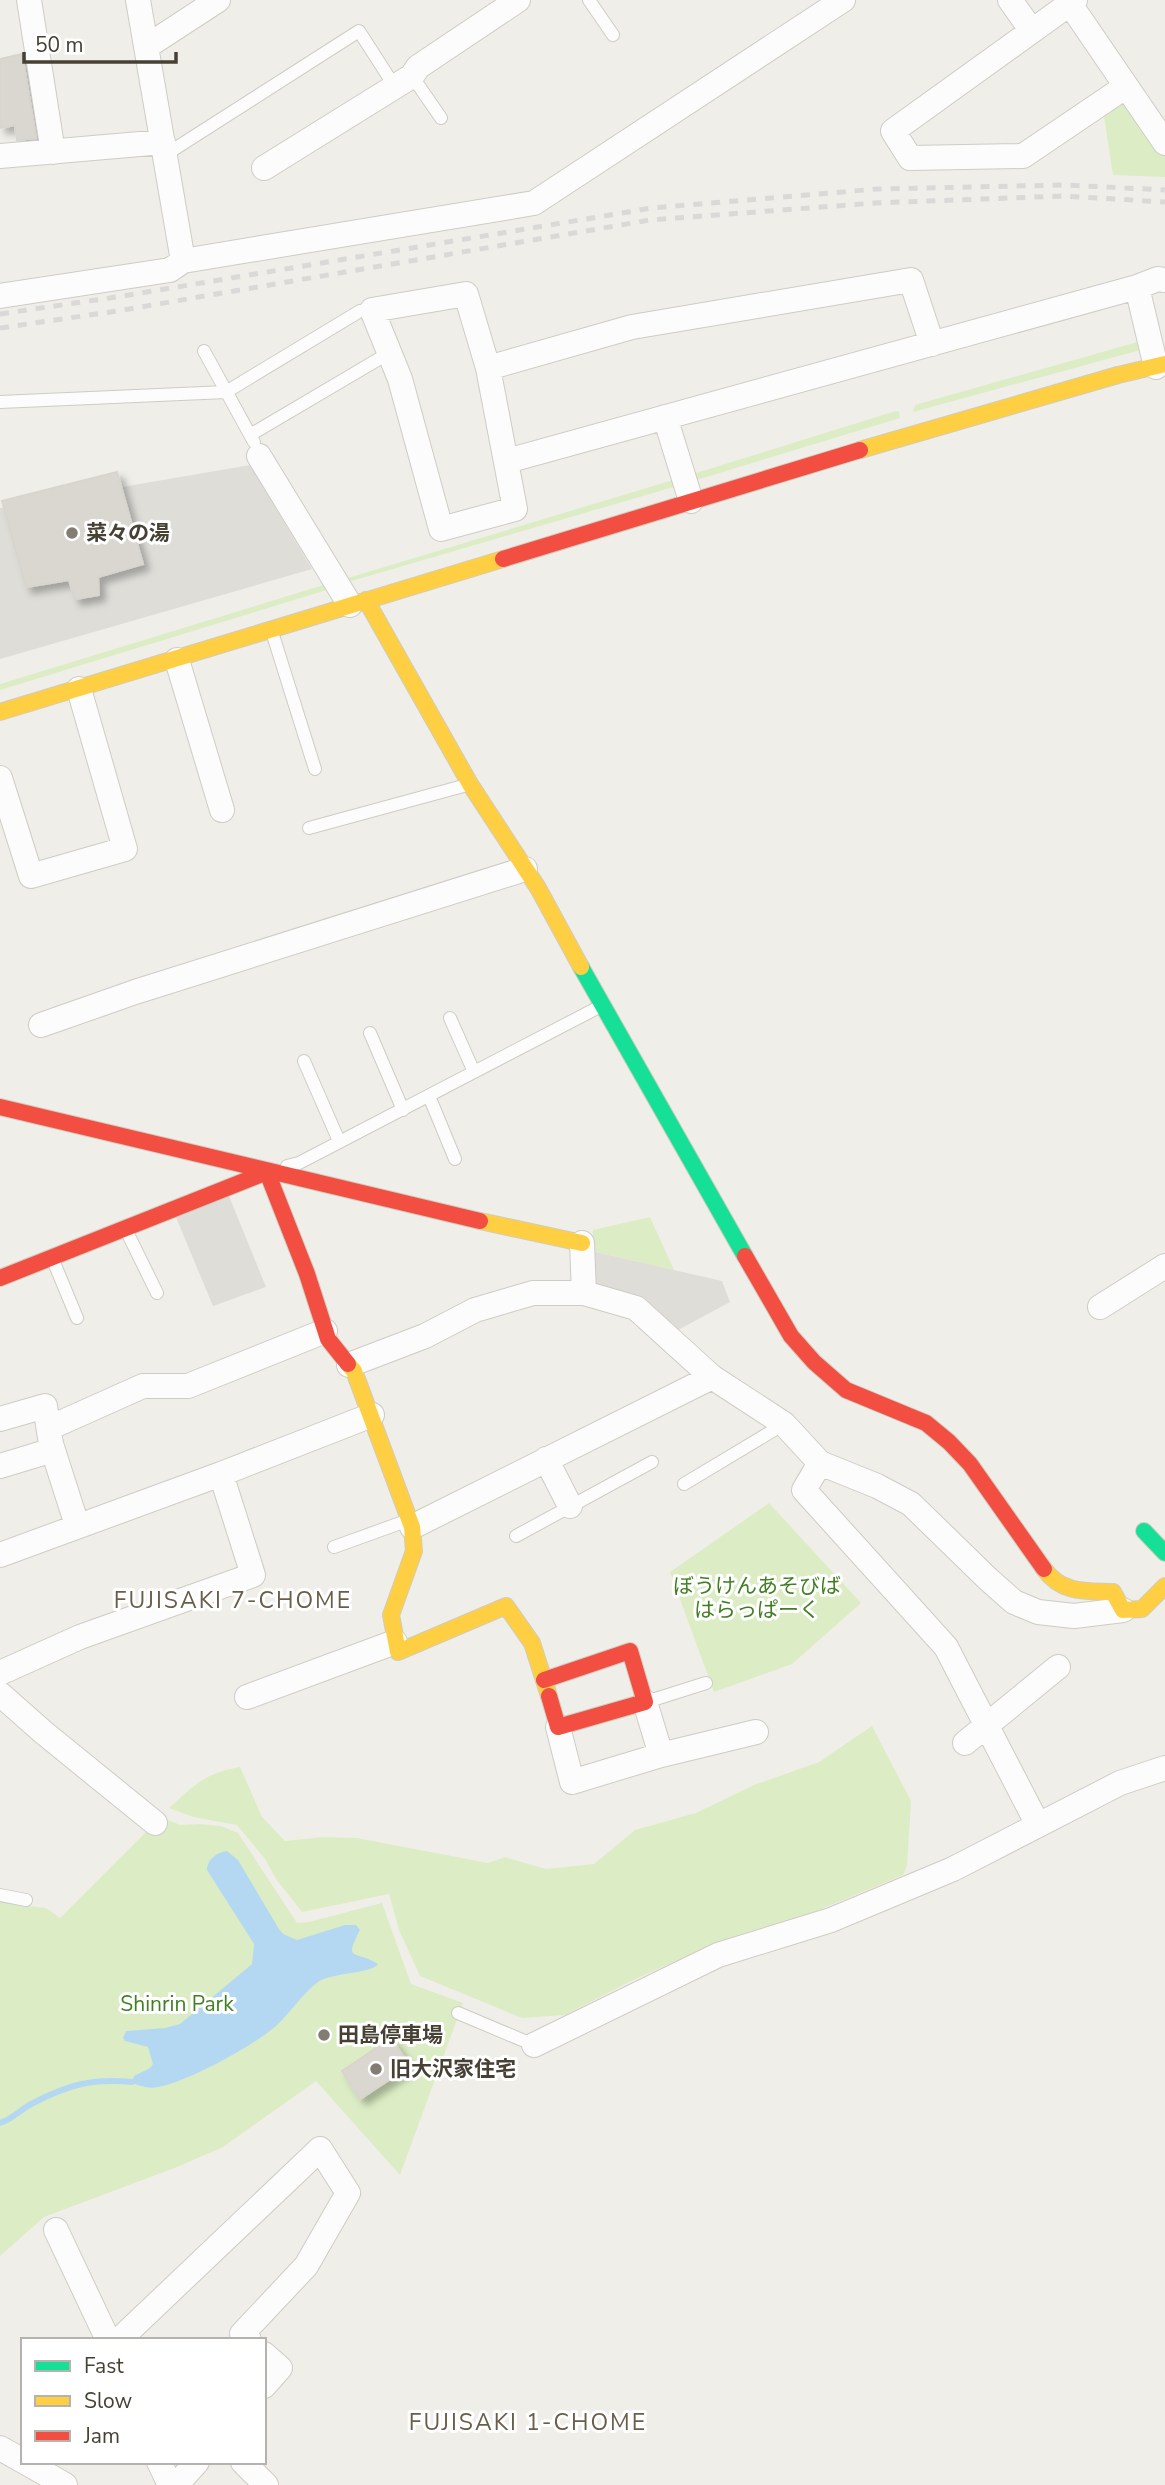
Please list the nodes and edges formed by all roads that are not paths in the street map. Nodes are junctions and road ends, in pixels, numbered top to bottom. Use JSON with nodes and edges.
{"nodes":[{"id":1,"x":29,"y":0,"type":"edge"},
{"id":2,"x":138,"y":0,"type":"edge"},
{"id":3,"x":218,"y":0,"type":"edge"},
{"id":4,"x":518,"y":0,"type":"edge"},
{"id":5,"x":589,"y":0,"type":"edge"},
{"id":6,"x":844,"y":0,"type":"edge"},
{"id":7,"x":1010,"y":0,"type":"edge"},
{"id":8,"x":1073,"y":2,"type":"edge"},
{"id":9,"x":1032,"y":30,"type":"junction"},
{"id":10,"x":613,"y":35,"type":"dead end"},
{"id":11,"x":146,"y":47,"type":"junction"},
{"id":12,"x":404,"y":81,"type":"junction"},
{"id":13,"x":1125,"y":87,"type":"junction"},
{"id":14,"x":442,"y":117,"type":"dead end"},
{"id":15,"x":1165,"y":143,"type":"edge"},
{"id":16,"x":164,"y":149,"type":"junction"},
{"id":17,"x":53,"y":152,"type":"junction"},
{"id":18,"x":0,"y":156,"type":"edge"},
{"id":19,"x":264,"y":168,"type":"dead end"},
{"id":20,"x":183,"y":261,"type":"junction"},
{"id":21,"x":1165,"y":280,"type":"edge"},
{"id":22,"x":1137,"y":287,"type":"junction"},
{"id":23,"x":0,"y":296,"type":"edge"},
{"id":24,"x":372,"y":310,"type":"junction"},
{"id":25,"x":932,"y":344,"type":"junction"},
{"id":26,"x":204,"y":351,"type":"dead end"},
{"id":27,"x":389,"y":353,"type":"junction"},
{"id":28,"x":1160,"y":365,"type":"edge"},
{"id":29,"x":488,"y":368,"type":"junction"},
{"id":30,"x":226,"y":392,"type":"junction"},
{"id":31,"x":0,"y":402,"type":"edge"},
{"id":32,"x":665,"y":417,"type":"junction"},
{"id":33,"x":255,"y":445,"type":"junction"},
{"id":34,"x":507,"y":461,"type":"junction"},
{"id":35,"x":691,"y":501,"type":"junction"},
{"id":36,"x":358,"y":603,"type":"junction"},
{"id":37,"x":272,"y":630,"type":"junction"},
{"id":38,"x":177,"y":660,"type":"junction"},
{"id":39,"x":79,"y":689,"type":"junction"},
{"id":40,"x":0,"y":712,"type":"edge"},
{"id":41,"x":315,"y":769,"type":"dead end"},
{"id":42,"x":0,"y":778,"type":"edge"},
{"id":43,"x":470,"y":784,"type":"junction"},
{"id":44,"x":222,"y":810,"type":"dead end"},
{"id":45,"x":309,"y":828,"type":"dead end"},
{"id":46,"x":525,"y":869,"type":"junction"},
{"id":47,"x":601,"y":1006,"type":"junction"},
{"id":48,"x":450,"y":1018,"type":"dead end"},
{"id":49,"x":41,"y":1025,"type":"dead end"},
{"id":50,"x":370,"y":1033,"type":"dead end"},
{"id":51,"x":304,"y":1061,"type":"dead end"},
{"id":52,"x":474,"y":1072,"type":"junction"},
{"id":53,"x":429,"y":1096,"type":"junction"},
{"id":54,"x":0,"y":1107,"type":"edge"},
{"id":55,"x":403,"y":1110,"type":"junction"},
{"id":56,"x":338,"y":1142,"type":"junction"},
{"id":57,"x":455,"y":1159,"type":"dead end"},
{"id":58,"x":267,"y":1172,"type":"junction"},
{"id":59,"x":125,"y":1227,"type":"junction"},
{"id":60,"x":582,"y":1243,"type":"joint"},
{"id":61,"x":52,"y":1256,"type":"junction"},
{"id":62,"x":1165,"y":1266,"type":"edge"},
{"id":63,"x":0,"y":1278,"type":"edge"},
{"id":64,"x":157,"y":1293,"type":"dead end"},
{"id":65,"x":584,"y":1293,"type":"junction"},
{"id":66,"x":1100,"y":1307,"type":"dead end"},
{"id":67,"x":77,"y":1318,"type":"dead end"},
{"id":68,"x":325,"y":1331,"type":"junction"},
{"id":69,"x":349,"y":1365,"type":"junction"},
{"id":70,"x":712,"y":1377,"type":"junction"},
{"id":71,"x":372,"y":1415,"type":"junction"},
{"id":72,"x":0,"y":1419,"type":"edge"},
{"id":73,"x":784,"y":1424,"type":"junction"},
{"id":74,"x":51,"y":1439,"type":"junction"},
{"id":75,"x":546,"y":1459,"type":"junction"},
{"id":76,"x":652,"y":1462,"type":"dead end"},
{"id":77,"x":820,"y":1463,"type":"junction"},
{"id":78,"x":0,"y":1466,"type":"edge"},
{"id":79,"x":221,"y":1474,"type":"junction"},
{"id":80,"x":684,"y":1484,"type":"dead end"},
{"id":81,"x":570,"y":1506,"type":"junction"},
{"id":82,"x":411,"y":1523,"type":"junction"},
{"id":83,"x":77,"y":1525,"type":"junction"},
{"id":84,"x":1144,"y":1531,"type":"dead end"},
{"id":85,"x":516,"y":1536,"type":"dead end"},
{"id":86,"x":334,"y":1547,"type":"dead end"},
{"id":87,"x":1165,"y":1553,"type":"edge"},
{"id":88,"x":0,"y":1555,"type":"edge"},
{"id":89,"x":1165,"y":1586,"type":"edge"},
{"id":90,"x":1123,"y":1610,"type":"junction"},
{"id":91,"x":395,"y":1642,"type":"junction"},
{"id":92,"x":1058,"y":1667,"type":"dead end"},
{"id":93,"x":0,"y":1673,"type":"edge"},
{"id":94,"x":544,"y":1680,"type":"junction"},
{"id":95,"x":706,"y":1683,"type":"dead end"},
{"id":96,"x":0,"y":1694,"type":"edge"},
{"id":97,"x":247,"y":1697,"type":"dead end"},
{"id":98,"x":645,"y":1702,"type":"junction"},
{"id":99,"x":988,"y":1724,"type":"junction"},
{"id":100,"x":558,"y":1727,"type":"junction"},
{"id":101,"x":756,"y":1732,"type":"dead end"},
{"id":102,"x":965,"y":1744,"type":"dead end"},
{"id":103,"x":661,"y":1755,"type":"junction"},
{"id":104,"x":1165,"y":1768,"type":"edge"},
{"id":105,"x":155,"y":1823,"type":"dead end"},
{"id":106,"x":1038,"y":1825,"type":"junction"},
{"id":107,"x":0,"y":1895,"type":"edge"},
{"id":108,"x":26,"y":1900,"type":"dead end"},
{"id":109,"x":458,"y":2013,"type":"dead end"},
{"id":110,"x":534,"y":2045,"type":"joint"},
{"id":111,"x":56,"y":2230,"type":"dead end"},
{"id":112,"x":107,"y":2338,"type":"edge"},
{"id":113,"x":121,"y":2338,"type":"edge"},
{"id":114,"x":247,"y":2338,"type":"edge"},
{"id":115,"x":266,"y":2356,"type":"edge"},
{"id":116,"x":266,"y":2384,"type":"edge"},
{"id":117,"x":0,"y":2448,"type":"edge"},
{"id":118,"x":21,"y":2460,"type":"edge"},
{"id":119,"x":28,"y":2464,"type":"edge"},
{"id":120,"x":160,"y":2464,"type":"edge"},
{"id":121,"x":195,"y":2464,"type":"edge"},
{"id":122,"x":245,"y":2464,"type":"edge"},
{"id":123,"x":65,"y":2485,"type":"edge"},
{"id":124,"x":170,"y":2485,"type":"edge"},
{"id":125,"x":176,"y":2485,"type":"edge"},
{"id":126,"x":266,"y":2485,"type":"edge"}],
"edges":[{"from":1,"to":17,"type":"street"},
{"from":2,"to":11,"type":"street"},
{"from":3,"to":11,"type":"street"},
{"from":4,"to":12,"type":"street"},
{"from":5,"to":10,"type":"lane"},
{"from":6,"to":20,"type":"street"},
{"from":7,"to":9,"type":"street"},
{"from":8,"to":9,"type":"street"},
{"from":8,"to":13,"type":"street"},
{"from":9,"to":13,"type":"street"},
{"from":11,"to":16,"type":"street"},
{"from":12,"to":14,"type":"lane"},
{"from":12,"to":16,"type":"lane"},
{"from":12,"to":19,"type":"street"},
{"from":13,"to":15,"type":"street"},
{"from":16,"to":17,"type":"street"},
{"from":16,"to":20,"type":"street"},
{"from":17,"to":18,"type":"street"},
{"from":20,"to":23,"type":"street"},
{"from":21,"to":22,"type":"street"},
{"from":22,"to":25,"type":"street"},
{"from":22,"to":28,"type":"street"},
{"from":24,"to":27,"type":"street"},
{"from":24,"to":29,"type":"street"},
{"from":24,"to":30,"type":"lane"},
{"from":25,"to":29,"type":"street"},
{"from":25,"to":32,"type":"street"},
{"from":26,"to":30,"type":"lane"},
{"from":27,"to":33,"type":"lane"},
{"from":27,"to":34,"type":"street"},
{"from":28,"to":35,"type":"street"},
{"from":29,"to":34,"type":"street"},
{"from":30,"to":31,"type":"lane"},
{"from":30,"to":33,"type":"lane"},
{"from":32,"to":34,"type":"street"},
{"from":32,"to":35,"type":"street"},
{"from":33,"to":36,"type":"street"},
{"from":35,"to":36,"type":"street"},
{"from":36,"to":37,"type":"street"},
{"from":36,"to":43,"type":"street"},
{"from":37,"to":38,"type":"street"},
{"from":37,"to":41,"type":"lane"},
{"from":38,"to":39,"type":"street"},
{"from":38,"to":44,"type":"street"},
{"from":39,"to":40,"type":"street"},
{"from":39,"to":42,"type":"street"},
{"from":43,"to":45,"type":"lane"},
{"from":43,"to":46,"type":"street"},
{"from":46,"to":47,"type":"street"},
{"from":46,"to":49,"type":"street"},
{"from":47,"to":52,"type":"lane"},
{"from":47,"to":90,"type":"street"},
{"from":48,"to":52,"type":"lane"},
{"from":50,"to":55,"type":"lane"},
{"from":51,"to":56,"type":"lane"},
{"from":52,"to":53,"type":"lane"},
{"from":53,"to":55,"type":"lane"},
{"from":53,"to":57,"type":"lane"},
{"from":54,"to":58,"type":"street"},
{"from":55,"to":56,"type":"lane"},
{"from":56,"to":58,"type":"lane"},
{"from":58,"to":59,"type":"street"},
{"from":58,"to":60,"type":"street"},
{"from":58,"to":68,"type":"street"},
{"from":59,"to":61,"type":"street"},
{"from":59,"to":64,"type":"lane"},
{"from":60,"to":65,"type":"street"},
{"from":61,"to":63,"type":"street"},
{"from":61,"to":67,"type":"lane"},
{"from":62,"to":66,"type":"street"},
{"from":65,"to":69,"type":"street"},
{"from":65,"to":70,"type":"street"},
{"from":68,"to":69,"type":"street"},
{"from":68,"to":74,"type":"street"},
{"from":69,"to":71,"type":"street"},
{"from":70,"to":73,"type":"street"},
{"from":70,"to":75,"type":"street"},
{"from":71,"to":79,"type":"street"},
{"from":71,"to":82,"type":"street"},
{"from":72,"to":74,"type":"street"},
{"from":73,"to":77,"type":"street"},
{"from":73,"to":80,"type":"lane"},
{"from":74,"to":78,"type":"street"},
{"from":74,"to":83,"type":"street"},
{"from":75,"to":81,"type":"street"},
{"from":75,"to":82,"type":"street"},
{"from":76,"to":81,"type":"lane"},
{"from":77,"to":90,"type":"street"},
{"from":77,"to":99,"type":"street"},
{"from":79,"to":83,"type":"street"},
{"from":79,"to":93,"type":"street"},
{"from":81,"to":85,"type":"lane"},
{"from":82,"to":86,"type":"lane"},
{"from":82,"to":91,"type":"street"},
{"from":83,"to":88,"type":"street"},
{"from":84,"to":87,"type":"street"},
{"from":89,"to":90,"type":"street"},
{"from":91,"to":94,"type":"street"},
{"from":91,"to":97,"type":"street"},
{"from":92,"to":99,"type":"street"},
{"from":94,"to":98,"type":"street"},
{"from":94,"to":100,"type":"street"},
{"from":95,"to":98,"type":"lane"},
{"from":96,"to":105,"type":"street"},
{"from":98,"to":100,"type":"street"},
{"from":98,"to":103,"type":"street"},
{"from":99,"to":102,"type":"street"},
{"from":99,"to":106,"type":"street"},
{"from":100,"to":103,"type":"street"},
{"from":101,"to":103,"type":"street"},
{"from":104,"to":106,"type":"street"},
{"from":106,"to":110,"type":"street"},
{"from":107,"to":108,"type":"lane"},
{"from":109,"to":110,"type":"lane"},
{"from":111,"to":112,"type":"street"},
{"from":113,"to":114,"type":"street"},
{"from":115,"to":116,"type":"street"},
{"from":117,"to":118,"type":"street"},
{"from":119,"to":123,"type":"street"},
{"from":120,"to":124,"type":"street"},
{"from":121,"to":125,"type":"street"},
{"from":122,"to":126,"type":"street"}]}
